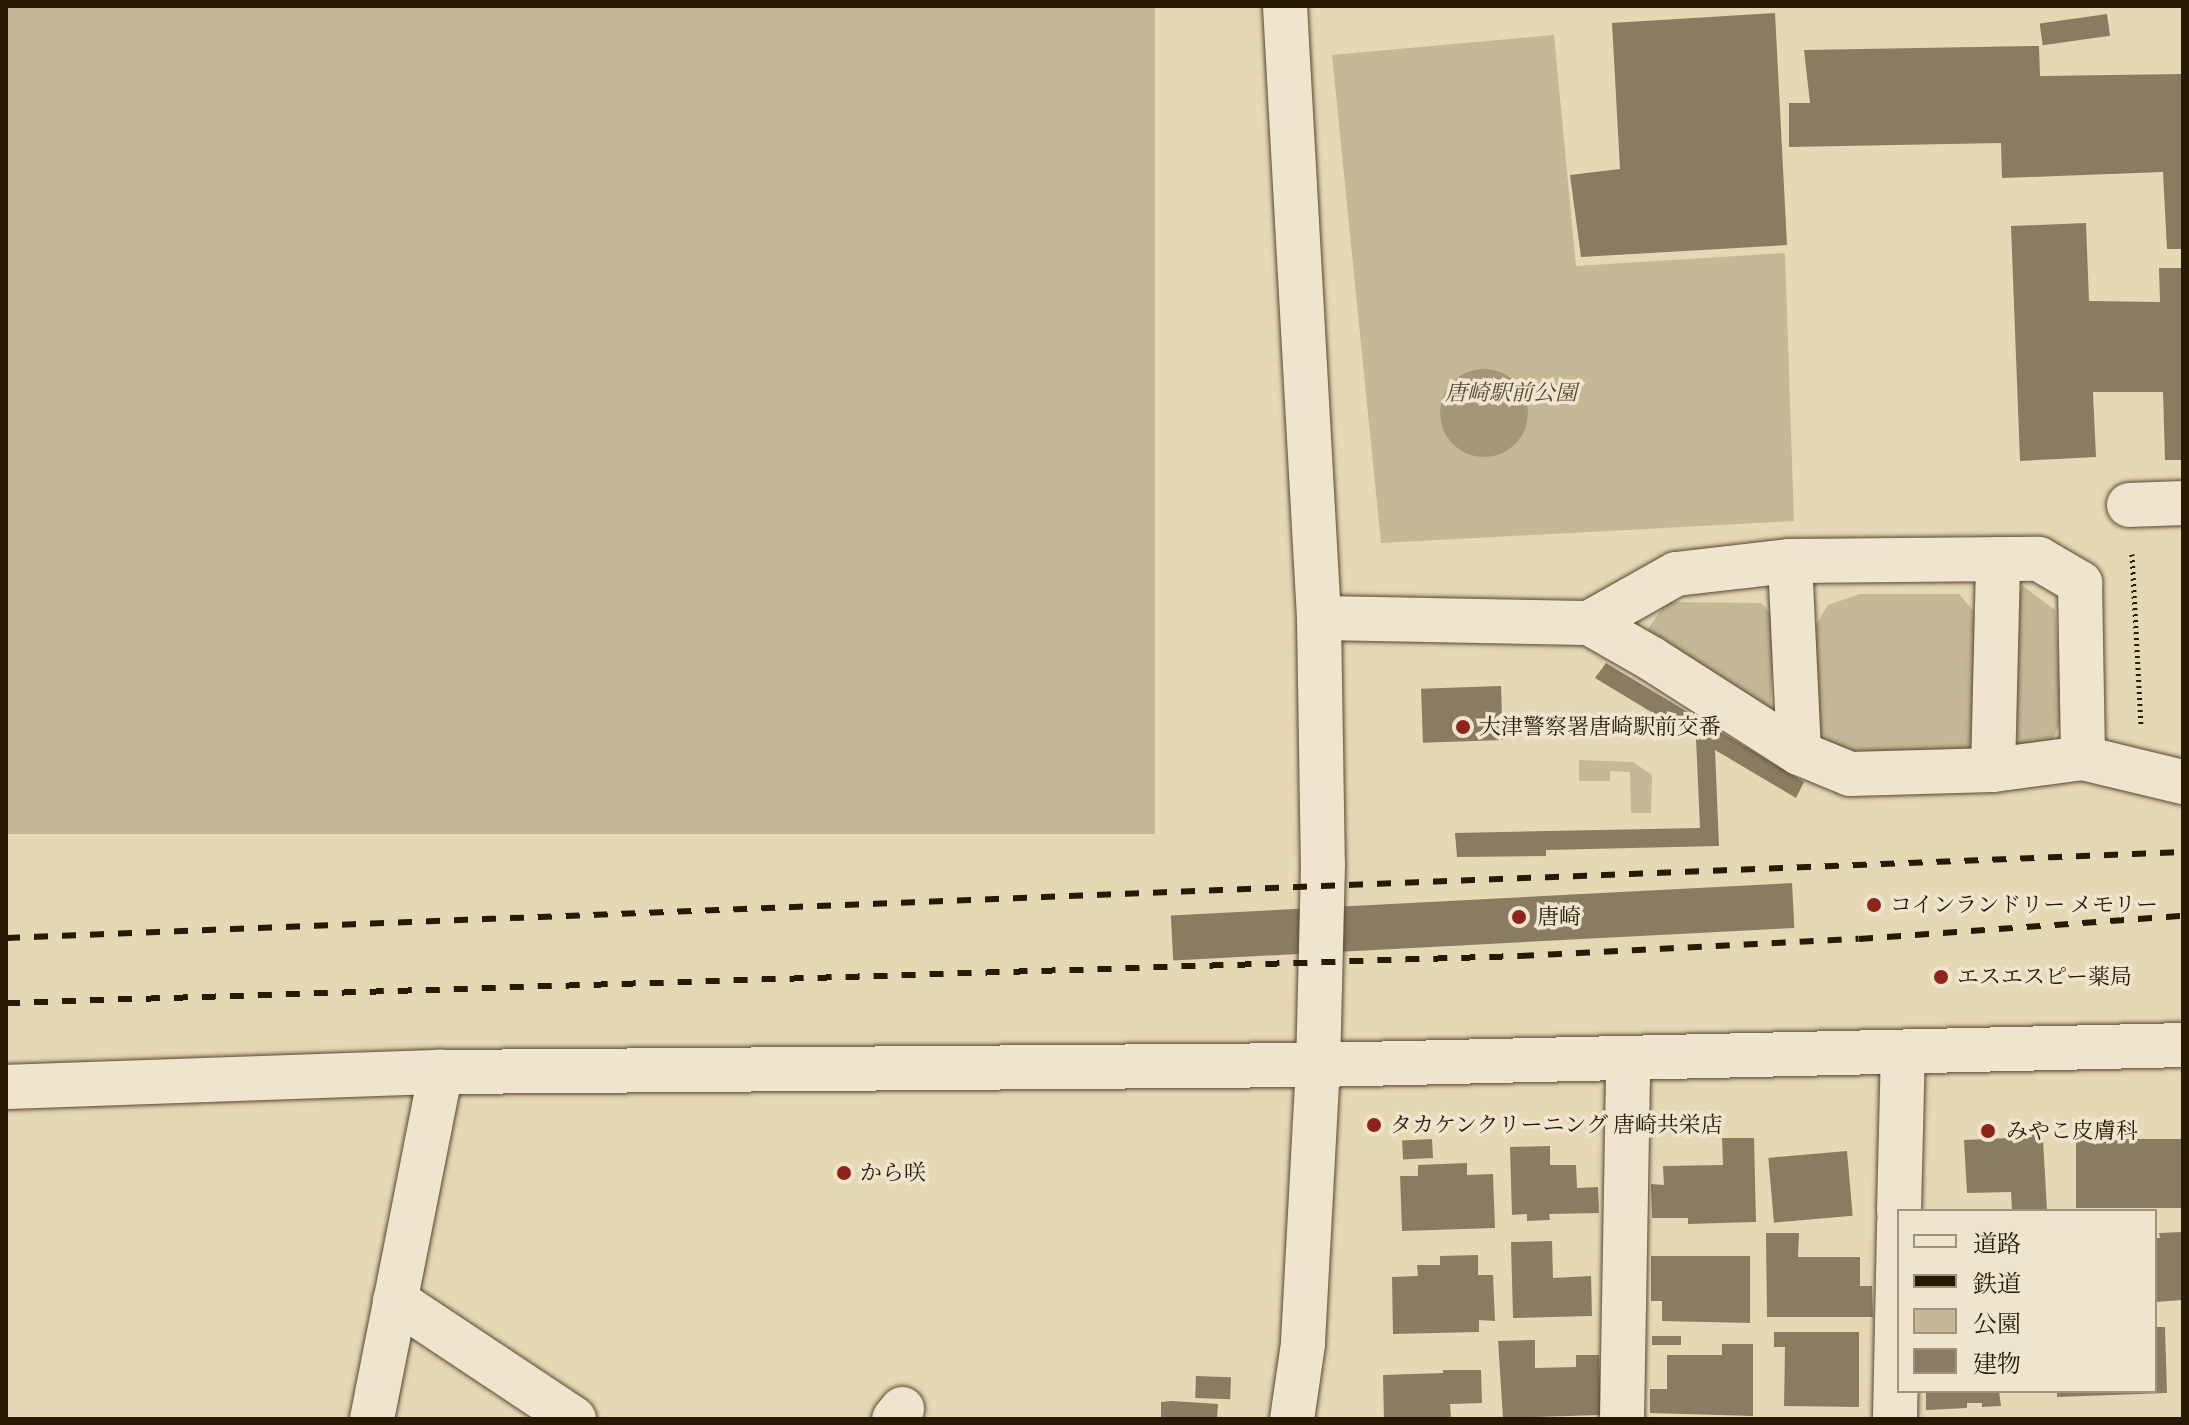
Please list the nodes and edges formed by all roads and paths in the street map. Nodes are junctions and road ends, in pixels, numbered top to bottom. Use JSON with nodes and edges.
{"nodes":[{"id":1,"x":1285,"y":6,"type":"edge"},
{"id":2,"x":2183,"y":503,"type":"edge"},
{"id":3,"x":2129,"y":505,"type":"joint"},
{"id":4,"x":1998,"y":559,"type":"junction"},
{"id":5,"x":1790,"y":561,"type":"junction"},
{"id":6,"x":1319,"y":618,"type":"junction"},
{"id":7,"x":1589,"y":623,"type":"junction"},
{"id":8,"x":1799,"y":753,"type":"junction"},
{"id":9,"x":2083,"y":758,"type":"junction"},
{"id":10,"x":1993,"y":770,"type":"junction"},
{"id":11,"x":2163,"y":777,"type":"edge"},
{"id":12,"x":2183,"y":1045,"type":"edge"},
{"id":13,"x":1903,"y":1052,"type":"junction"},
{"id":14,"x":1628,"y":1058,"type":"junction"},
{"id":15,"x":1318,"y":1065,"type":"junction"},
{"id":16,"x":441,"y":1072,"type":"junction"},
{"id":17,"x":6,"y":1087,"type":"edge"},
{"id":18,"x":1899,"y":1209,"type":"edge"},
{"id":19,"x":395,"y":1300,"type":"junction"},
{"id":20,"x":1897,"y":1320,"type":"edge"},
{"id":21,"x":372,"y":1419,"type":"edge"},
{"id":22,"x":574,"y":1419,"type":"edge"},
{"id":23,"x":1292,"y":1419,"type":"edge"},
{"id":24,"x":1622,"y":1419,"type":"edge"},
{"id":25,"x":1895,"y":1419,"type":"edge"}],
"edges":[{"from":1,"to":6,"type":"street"},
{"from":2,"to":3,"type":"street"},
{"from":3,"to":11,"type":"path"},
{"from":4,"to":5,"type":"street"},
{"from":4,"to":9,"type":"street"},
{"from":4,"to":10,"type":"street"},
{"from":5,"to":7,"type":"street"},
{"from":5,"to":8,"type":"street"},
{"from":6,"to":7,"type":"street"},
{"from":6,"to":15,"type":"street"},
{"from":7,"to":8,"type":"street"},
{"from":8,"to":10,"type":"street"},
{"from":9,"to":10,"type":"street"},
{"from":9,"to":11,"type":"street"},
{"from":12,"to":13,"type":"street"},
{"from":13,"to":14,"type":"street"},
{"from":13,"to":18,"type":"street"},
{"from":14,"to":15,"type":"street"},
{"from":14,"to":24,"type":"street"},
{"from":15,"to":16,"type":"street"},
{"from":15,"to":23,"type":"street"},
{"from":16,"to":17,"type":"street"},
{"from":16,"to":19,"type":"street"},
{"from":19,"to":21,"type":"street"},
{"from":19,"to":22,"type":"street"},
{"from":20,"to":25,"type":"street"}]}
